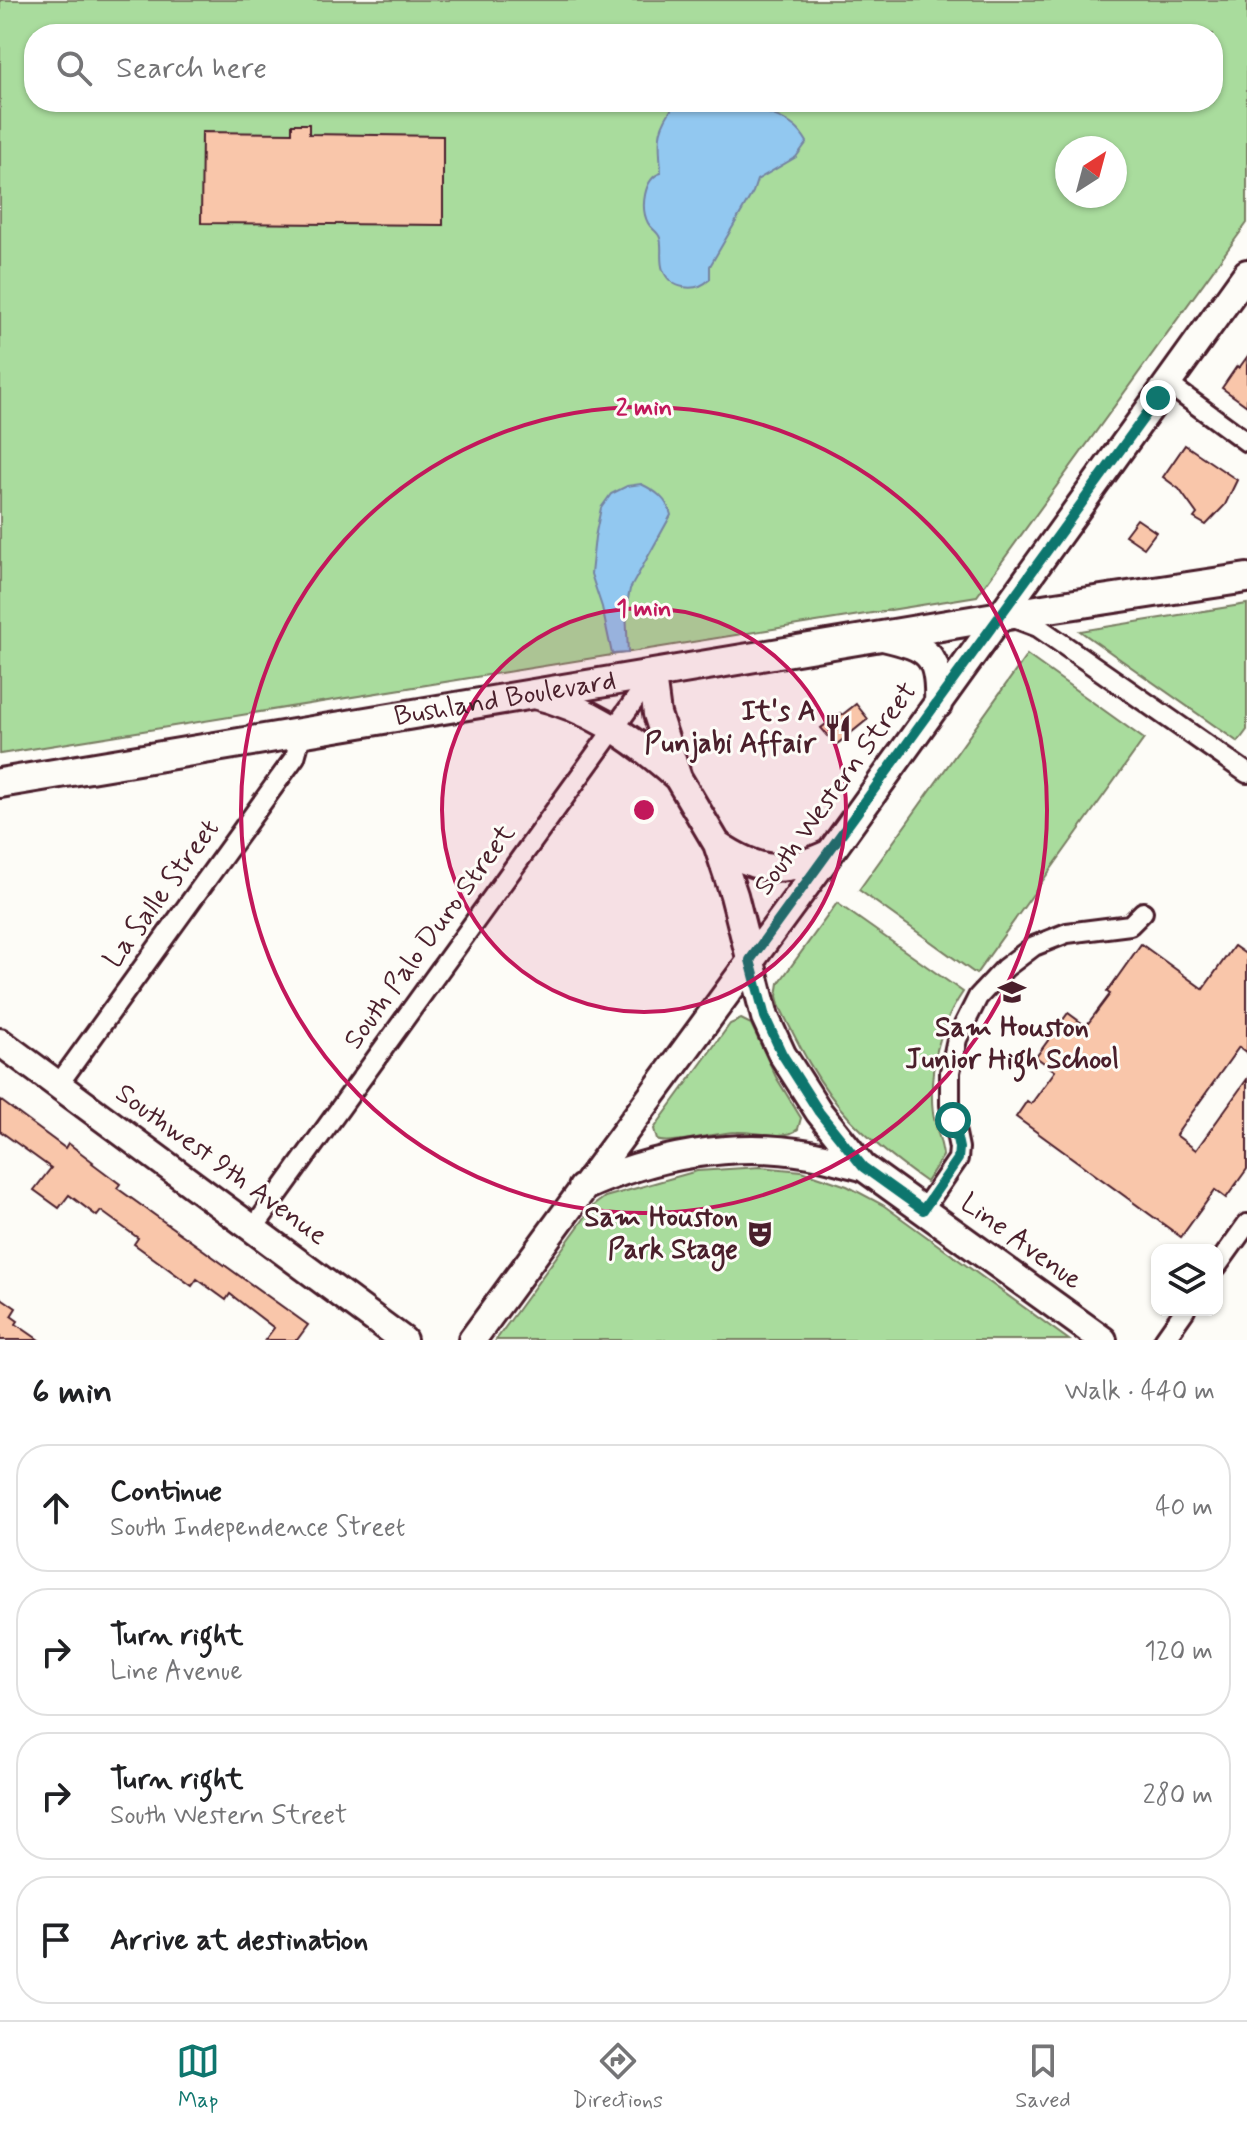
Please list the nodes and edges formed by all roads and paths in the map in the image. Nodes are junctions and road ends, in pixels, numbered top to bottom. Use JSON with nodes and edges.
{"nodes":[{"id":1,"x":1247,"y":273,"type":"edge"},
{"id":2,"x":1168,"y":384,"type":"junction"},
{"id":3,"x":1247,"y":442,"type":"edge"},
{"id":4,"x":1247,"y":578,"type":"edge"},
{"id":5,"x":1001,"y":616,"type":"junction"},
{"id":6,"x":883,"y":637,"type":"junction"},
{"id":7,"x":652,"y":676,"type":"junction"},
{"id":8,"x":531,"y":694,"type":"junction"},
{"id":9,"x":938,"y":705,"type":"junction"},
{"id":10,"x":615,"y":728,"type":"junction"},
{"id":11,"x":302,"y":732,"type":"junction"},
{"id":12,"x":1246,"y":770,"type":"edge"},
{"id":13,"x":678,"y":778,"type":"junction"},
{"id":14,"x":0,"y":783,"type":"edge"},
{"id":15,"x":717,"y":844,"type":"junction"},
{"id":16,"x":830,"y":853,"type":"junction"},
{"id":17,"x":1143,"y":912,"type":"dead end"},
{"id":18,"x":750,"y":960,"type":"junction"},
{"id":19,"x":0,"y":1042,"type":"edge"},
{"id":20,"x":58,"y":1085,"type":"junction"},
{"id":21,"x":863,"y":1167,"type":"junction"},
{"id":22,"x":581,"y":1188,"type":"junction"},
{"id":23,"x":923,"y":1210,"type":"junction"},
{"id":24,"x":1247,"y":1224,"type":"edge"},
{"id":25,"x":253,"y":1229,"type":"junction"},
{"id":26,"x":1223,"y":1258,"type":"edge"},
{"id":27,"x":1181,"y":1316,"type":"edge"},
{"id":28,"x":403,"y":1340,"type":"edge"},
{"id":29,"x":472,"y":1340,"type":"edge"},
{"id":30,"x":1103,"y":1340,"type":"edge"},
{"id":31,"x":1164,"y":1340,"type":"edge"}],
"edges":[{"from":1,"to":2,"type":"main road","name":"South Western Street"},
{"from":2,"to":3,"type":"street"},
{"from":2,"to":5,"type":"main road","name":"South Western Street"},
{"from":4,"to":5,"type":"main road","name":"Bushland Boulevard"},
{"from":5,"to":6,"type":"main road","name":"Bushland Boulevard"},
{"from":5,"to":9,"type":"main road","name":"South Western Street"},
{"from":5,"to":12,"type":"street"},
{"from":6,"to":7,"type":"main road","name":"Bushland Boulevard"},
{"from":6,"to":9,"type":"main road"},
{"from":7,"to":8,"type":"main road","name":"Bushland Boulevard"},
{"from":7,"to":10,"type":"street","name":"South Palo Duro Street"},
{"from":7,"to":13,"type":"main road"},
{"from":8,"to":10,"type":"main road"},
{"from":8,"to":11,"type":"main road","name":"Bushland Boulevard"},
{"from":9,"to":16,"type":"main road","name":"South Western Street"},
{"from":10,"to":13,"type":"main road"},
{"from":10,"to":25,"type":"street","name":"South Palo Duro Street"},
{"from":11,"to":14,"type":"main road","name":"Bushland Boulevard"},
{"from":11,"to":20,"type":"street","name":"La Salle Street"},
{"from":13,"to":15,"type":"main road","name":"Line Avenue"},
{"from":15,"to":16,"type":"main road"},
{"from":15,"to":18,"type":"main road","name":"Line Avenue"},
{"from":16,"to":18,"type":"main road","name":"South Western Street"},
{"from":17,"to":23,"type":"street"},
{"from":18,"to":21,"type":"main road","name":"Line Avenue"},
{"from":18,"to":22,"type":"main road","name":"South Western Street"},
{"from":19,"to":20,"type":"main road","name":"Southwest 9th Avenue"},
{"from":20,"to":25,"type":"main road","name":"Southwest 9th Avenue"},
{"from":21,"to":22,"type":"main road","name":"Line Avenue"},
{"from":21,"to":23,"type":"main road","name":"Line Avenue"},
{"from":22,"to":29,"type":"main road","name":"South Western Street"},
{"from":23,"to":30,"type":"main road","name":"Line Avenue"},
{"from":24,"to":26,"type":"street"},
{"from":25,"to":28,"type":"main road","name":"Southwest 9th Avenue"},
{"from":27,"to":31,"type":"street"}]}
